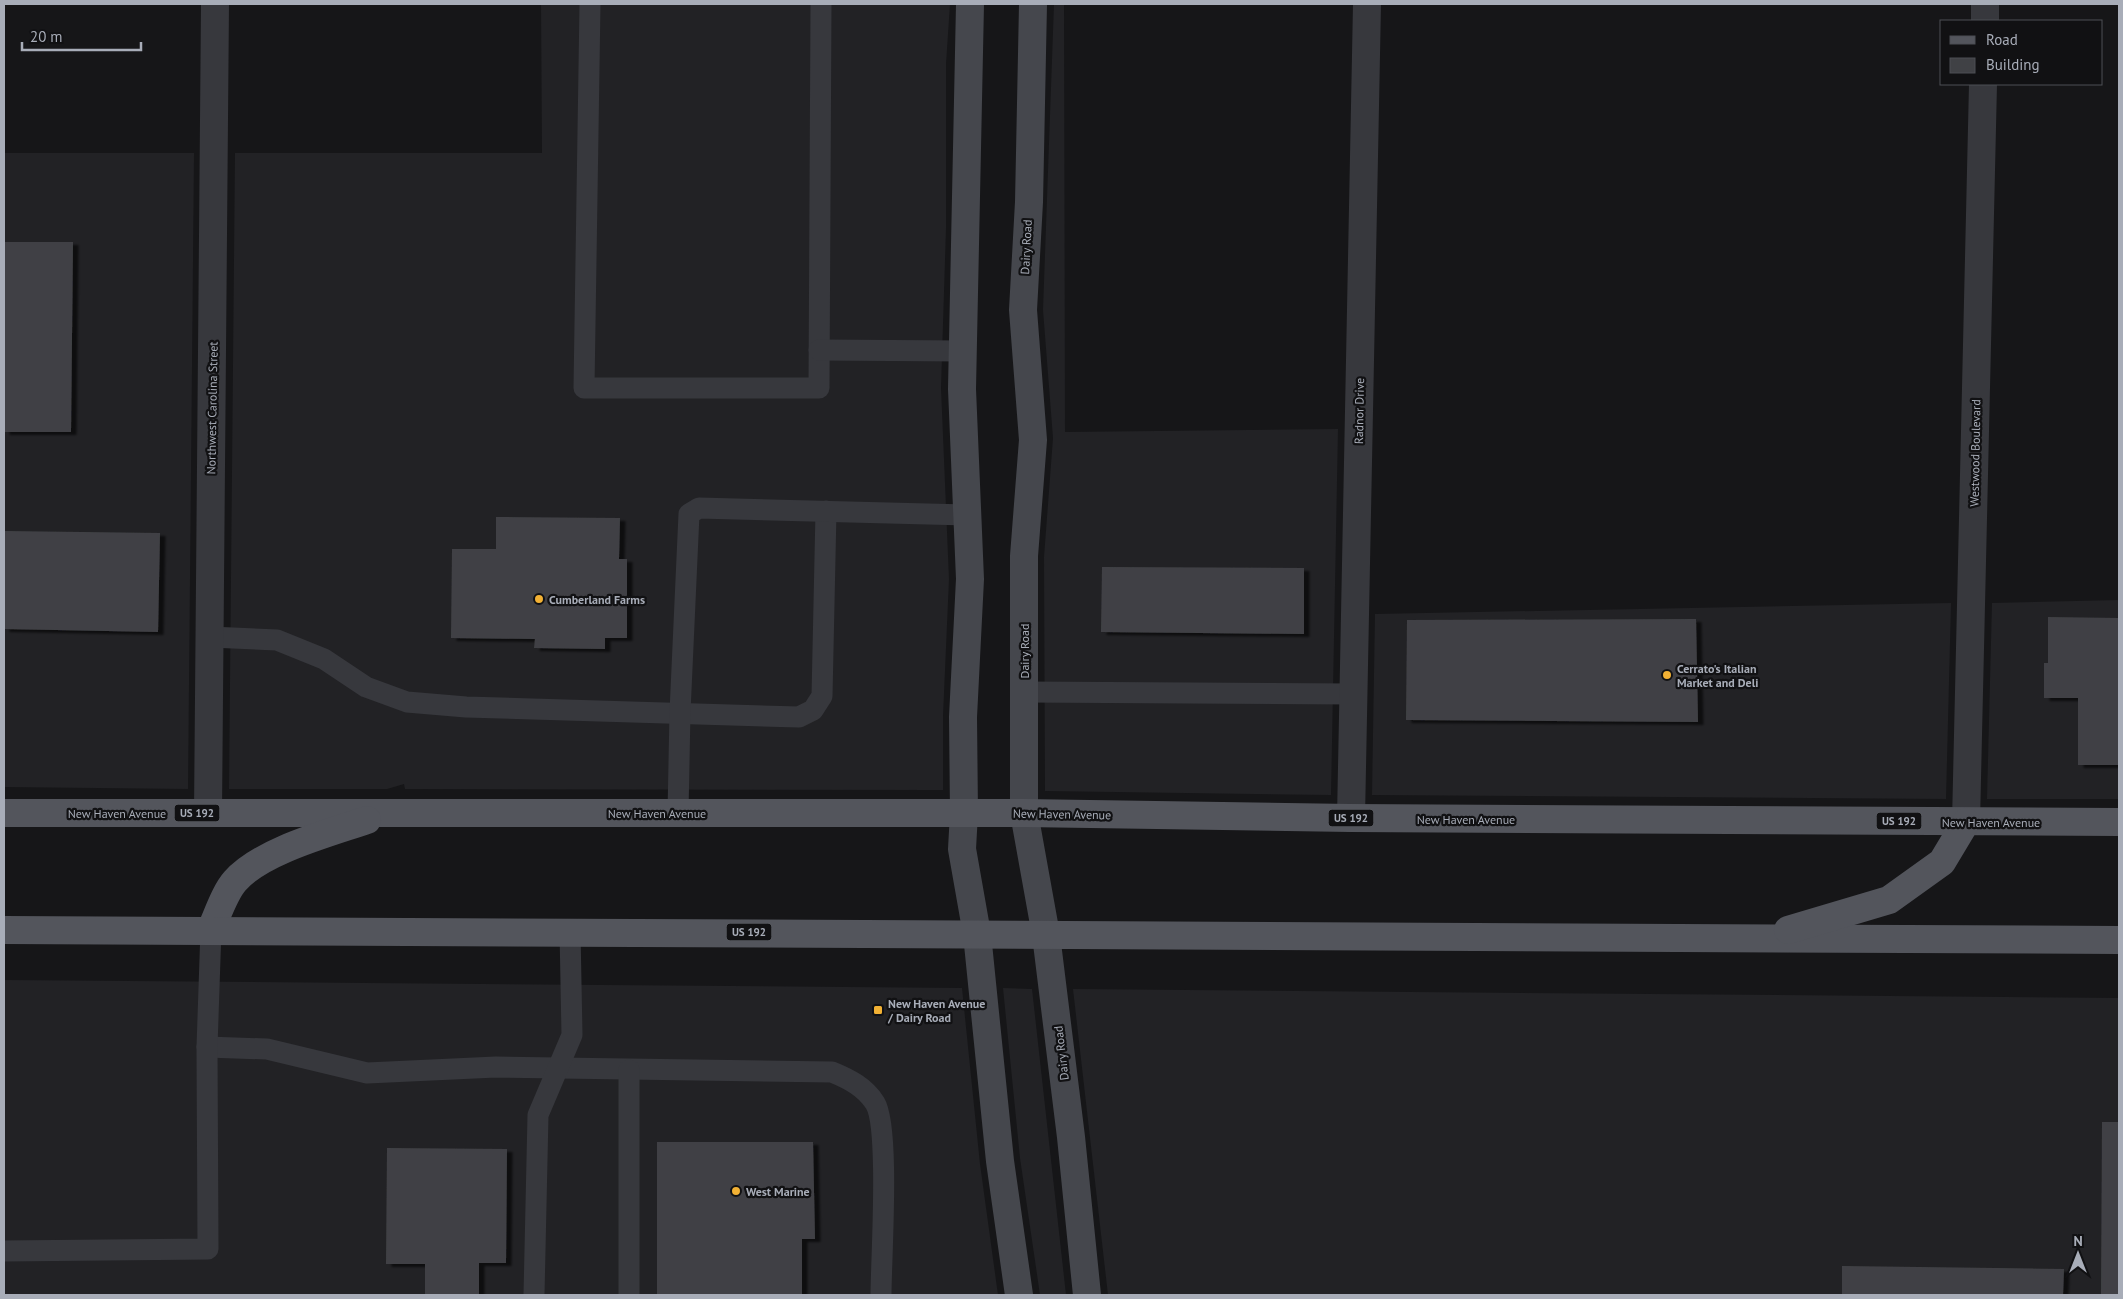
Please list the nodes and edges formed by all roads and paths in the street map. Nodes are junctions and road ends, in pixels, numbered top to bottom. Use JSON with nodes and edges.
{"nodes":[{"id":1,"x":216,"y":4,"type":"edge"},
{"id":2,"x":590,"y":4,"type":"edge"},
{"id":3,"x":821,"y":4,"type":"edge"},
{"id":4,"x":970,"y":4,"type":"edge"},
{"id":5,"x":1033,"y":4,"type":"edge"},
{"id":6,"x":1367,"y":4,"type":"edge"},
{"id":7,"x":1985,"y":4,"type":"edge"},
{"id":8,"x":1984,"y":20,"type":"edge"},
{"id":9,"x":1983,"y":85,"type":"edge"},
{"id":10,"x":819,"y":350,"type":"junction"},
{"id":11,"x":963,"y":351,"type":"junction"},
{"id":12,"x":826,"y":511,"type":"junction"},
{"id":13,"x":967,"y":515,"type":"junction"},
{"id":14,"x":210,"y":637,"type":"junction"},
{"id":15,"x":1025,"y":692,"type":"junction"},
{"id":16,"x":1353,"y":694,"type":"junction"},
{"id":17,"x":680,"y":712,"type":"junction"},
{"id":18,"x":208,"y":812,"type":"junction"},
{"id":19,"x":390,"y":812,"type":"junction"},
{"id":20,"x":4,"y":813,"type":"edge"},
{"id":21,"x":678,"y":813,"type":"junction"},
{"id":22,"x":964,"y":813,"type":"junction"},
{"id":23,"x":1024,"y":813,"type":"junction"},
{"id":24,"x":1351,"y":818,"type":"junction"},
{"id":25,"x":1966,"y":822,"type":"junction"},
{"id":26,"x":2119,"y":822,"type":"edge"},
{"id":27,"x":211,"y":929,"type":"junction"},
{"id":28,"x":4,"y":930,"type":"edge"},
{"id":29,"x":570,"y":931,"type":"junction"},
{"id":30,"x":977,"y":934,"type":"junction"},
{"id":31,"x":1046,"y":935,"type":"junction"},
{"id":32,"x":1760,"y":938,"type":"junction"},
{"id":33,"x":2119,"y":940,"type":"edge"},
{"id":34,"x":207,"y":1047,"type":"junction"},
{"id":35,"x":557,"y":1069,"type":"junction"},
{"id":36,"x":629,"y":1070,"type":"junction"},
{"id":37,"x":4,"y":1251,"type":"edge"},
{"id":38,"x":534,"y":1295,"type":"edge"},
{"id":39,"x":629,"y":1295,"type":"edge"},
{"id":40,"x":880,"y":1295,"type":"edge"},
{"id":41,"x":1019,"y":1295,"type":"edge"},
{"id":42,"x":1087,"y":1295,"type":"edge"}],
"edges":[{"from":1,"to":14,"type":"street","name":"Northwest Carolina Street"},
{"from":2,"to":10,"type":"lane"},
{"from":3,"to":10,"type":"lane"},
{"from":4,"to":11,"type":"street"},
{"from":5,"to":15,"type":"street","name":"Dairy Road"},
{"from":6,"to":16,"type":"street","name":"Radnor Drive"},
{"from":7,"to":8,"type":"street"},
{"from":9,"to":25,"type":"street","name":"Westwood Boulevard"},
{"from":10,"to":11,"type":"lane"},
{"from":11,"to":13,"type":"street"},
{"from":12,"to":13,"type":"lane"},
{"from":12,"to":17,"type":"lane"},
{"from":12,"to":17,"type":"lane"},
{"from":13,"to":22,"type":"street"},
{"from":14,"to":17,"type":"lane"},
{"from":14,"to":18,"type":"street","name":"Northwest Carolina Street"},
{"from":15,"to":16,"type":"lane"},
{"from":15,"to":23,"type":"street","name":"Dairy Road"},
{"from":16,"to":24,"type":"street","name":"Radnor Drive"},
{"from":17,"to":21,"type":"lane"},
{"from":18,"to":19,"type":"main road","name":"New Haven Avenue","number":"US 192"},
{"from":18,"to":20,"type":"main road","name":"New Haven Avenue","number":"US 192"},
{"from":19,"to":21,"type":"main road","name":"New Haven Avenue","number":"US 192"},
{"from":19,"to":27,"type":"main road"},
{"from":21,"to":22,"type":"main road","name":"New Haven Avenue","number":"US 192"},
{"from":22,"to":23,"type":"main road","name":"New Haven Avenue","number":"US 192"},
{"from":22,"to":30,"type":"street"},
{"from":23,"to":24,"type":"main road","name":"New Haven Avenue","number":"US 192"},
{"from":23,"to":31,"type":"street","name":"Dairy Road"},
{"from":24,"to":25,"type":"main road","name":"New Haven Avenue","number":"US 192"},
{"from":25,"to":26,"type":"main road","name":"New Haven Avenue","number":"US 192"},
{"from":25,"to":32,"type":"main road"},
{"from":27,"to":28,"type":"main road","number":"US 192"},
{"from":27,"to":29,"type":"main road","number":"US 192"},
{"from":27,"to":34,"type":"lane"},
{"from":29,"to":30,"type":"main road","number":"US 192"},
{"from":29,"to":35,"type":"lane"},
{"from":30,"to":31,"type":"main road","number":"US 192"},
{"from":30,"to":41,"type":"street"},
{"from":31,"to":32,"type":"main road","number":"US 192"},
{"from":31,"to":42,"type":"street","name":"Dairy Road"},
{"from":32,"to":33,"type":"main road","number":"US 192"},
{"from":34,"to":35,"type":"lane"},
{"from":34,"to":37,"type":"lane"},
{"from":35,"to":36,"type":"lane"},
{"from":35,"to":38,"type":"lane"},
{"from":36,"to":39,"type":"lane"},
{"from":36,"to":40,"type":"lane"}]}
